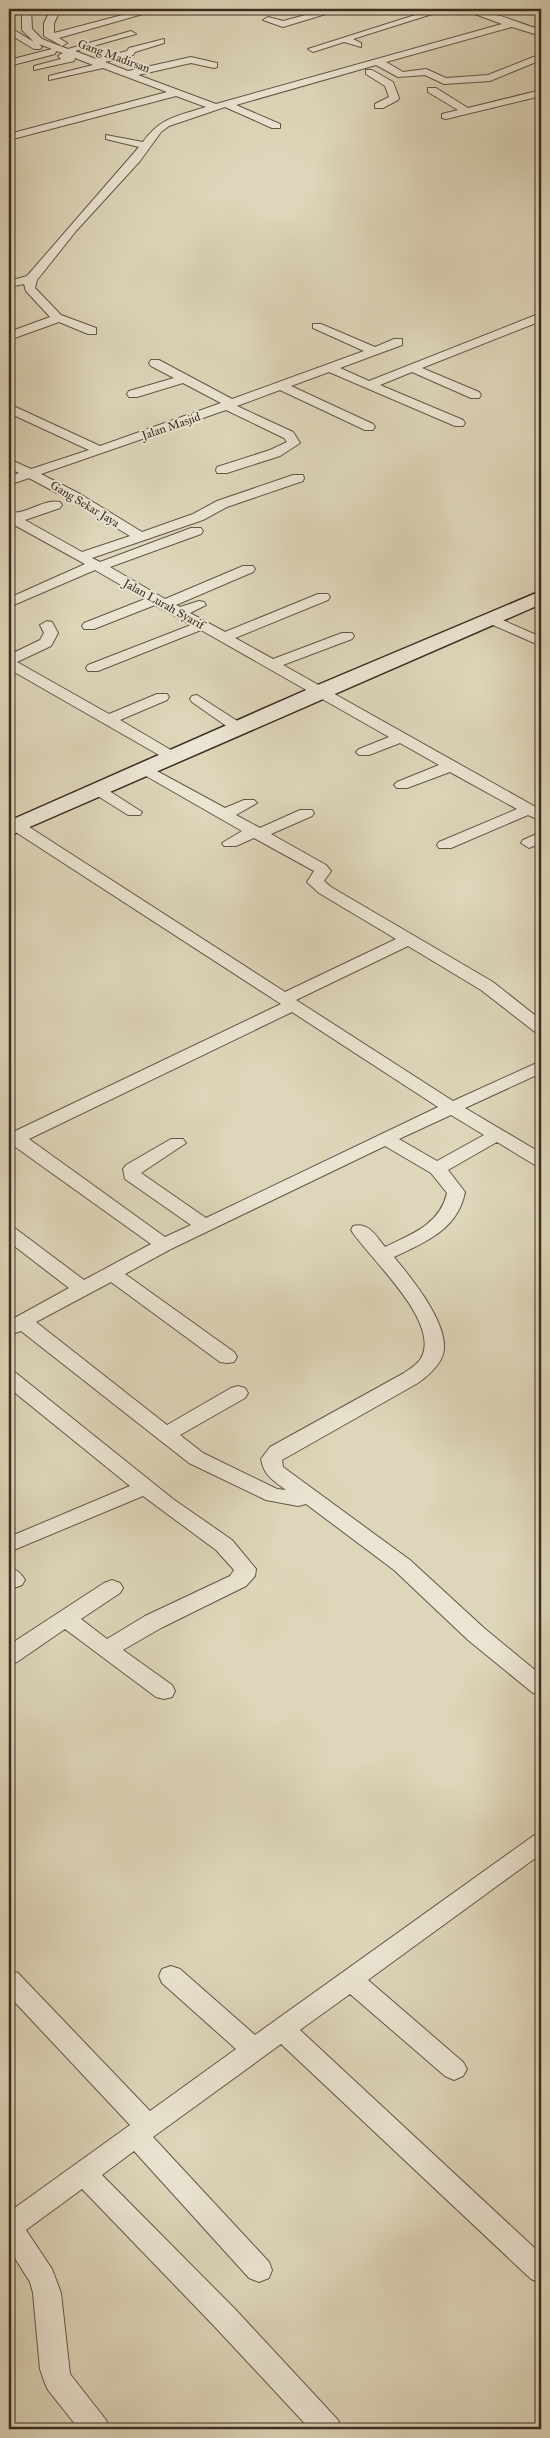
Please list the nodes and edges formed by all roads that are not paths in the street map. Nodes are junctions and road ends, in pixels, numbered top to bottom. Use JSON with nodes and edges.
{"nodes":[{"id":1,"x":26,"y":9,"type":"edge"},
{"id":2,"x":121,"y":9,"type":"edge"},
{"id":3,"x":155,"y":9,"type":"edge"},
{"id":4,"x":337,"y":9,"type":"edge"},
{"id":5,"x":443,"y":9,"type":"edge"},
{"id":6,"x":465,"y":9,"type":"edge"},
{"id":7,"x":56,"y":11,"type":"edge"},
{"id":8,"x":485,"y":12,"type":"edge"},
{"id":9,"x":268,"y":20,"type":"dead end"},
{"id":10,"x":464,"y":21,"type":"dead end"},
{"id":11,"x":515,"y":23,"type":"junction"},
{"id":12,"x":49,"y":27,"type":"junction"},
{"id":13,"x":541,"y":33,"type":"edge"},
{"id":14,"x":131,"y":34,"type":"dead end"},
{"id":15,"x":51,"y":38,"type":"junction"},
{"id":16,"x":16,"y":39,"type":"edge"},
{"id":17,"x":344,"y":39,"type":"junction"},
{"id":18,"x":161,"y":41,"type":"dead end"},
{"id":19,"x":358,"y":46,"type":"dead end"},
{"id":20,"x":313,"y":49,"type":"dead end"},
{"id":21,"x":52,"y":52,"type":"junction"},
{"id":22,"x":72,"y":54,"type":"junction"},
{"id":23,"x":541,"y":57,"type":"edge"},
{"id":24,"x":378,"y":62,"type":"junction"},
{"id":25,"x":9,"y":63,"type":"edge"},
{"id":26,"x":99,"y":64,"type":"junction"},
{"id":27,"x":214,"y":66,"type":"dead end"},
{"id":28,"x":37,"y":68,"type":"dead end"},
{"id":29,"x":358,"y":68,"type":"junction"},
{"id":30,"x":128,"y":74,"type":"junction"},
{"id":31,"x":52,"y":78,"type":"dead end"},
{"id":32,"x":432,"y":90,"type":"dead end"},
{"id":33,"x":175,"y":93,"type":"junction"},
{"id":34,"x":541,"y":93,"type":"edge"},
{"id":35,"x":221,"y":106,"type":"junction"},
{"id":36,"x":379,"y":106,"type":"dead end"},
{"id":37,"x":100,"y":111,"type":"junction"},
{"id":38,"x":468,"y":111,"type":"junction"},
{"id":39,"x":446,"y":116,"type":"dead end"},
{"id":40,"x":118,"y":119,"type":"dead end"},
{"id":41,"x":67,"y":120,"type":"junction"},
{"id":42,"x":276,"y":126,"type":"dead end"},
{"id":43,"x":84,"y":128,"type":"dead end"},
{"id":44,"x":9,"y":137,"type":"edge"},
{"id":45,"x":110,"y":137,"type":"dead end"},
{"id":46,"x":146,"y":146,"type":"junction"},
{"id":47,"x":31,"y":279,"type":"junction"},
{"id":48,"x":9,"y":284,"type":"edge"},
{"id":49,"x":57,"y":317,"type":"junction"},
{"id":50,"x":541,"y":317,"type":"edge"},
{"id":51,"x":9,"y":323,"type":"edge"},
{"id":52,"x":317,"y":326,"type":"dead end"},
{"id":53,"x":24,"y":331,"type":"junction"},
{"id":54,"x":92,"y":331,"type":"dead end"},
{"id":55,"x":9,"y":336,"type":"edge"},
{"id":56,"x":398,"y":342,"type":"dead end"},
{"id":57,"x":375,"y":351,"type":"junction"},
{"id":58,"x":155,"y":363,"type":"dead end"},
{"id":59,"x":332,"y":368,"type":"junction"},
{"id":60,"x":412,"y":368,"type":"junction"},
{"id":61,"x":183,"y":379,"type":"junction"},
{"id":62,"x":369,"y":385,"type":"junction"},
{"id":63,"x":282,"y":386,"type":"junction"},
{"id":64,"x":133,"y":394,"type":"dead end"},
{"id":65,"x":475,"y":395,"type":"dead end"},
{"id":66,"x":230,"y":405,"type":"junction"},
{"id":67,"x":9,"y":408,"type":"edge"},
{"id":68,"x":459,"y":423,"type":"dead end"},
{"id":69,"x":369,"y":427,"type":"dead end"},
{"id":70,"x":98,"y":450,"type":"junction"},
{"id":71,"x":9,"y":463,"type":"edge"},
{"id":72,"x":222,"y":470,"type":"dead end"},
{"id":73,"x":31,"y":473,"type":"junction"},
{"id":74,"x":298,"y":478,"type":"dead end"},
{"id":75,"x":10,"y":480,"type":"edge"},
{"id":76,"x":55,"y":505,"type":"dead end"},
{"id":77,"x":11,"y":517,"type":"edge"},
{"id":78,"x":196,"y":531,"type":"dead end"},
{"id":79,"x":138,"y":536,"type":"junction"},
{"id":80,"x":81,"y":557,"type":"junction"},
{"id":81,"x":96,"y":566,"type":"junction"},
{"id":82,"x":248,"y":569,"type":"dead end"},
{"id":83,"x":322,"y":597,"type":"dead end"},
{"id":84,"x":541,"y":597,"type":"edge"},
{"id":85,"x":161,"y":602,"type":"junction"},
{"id":86,"x":9,"y":603,"type":"edge"},
{"id":87,"x":199,"y":605,"type":"dead end"},
{"id":88,"x":180,"y":612,"type":"junction"},
{"id":89,"x":491,"y":619,"type":"junction"},
{"id":90,"x":47,"y":625,"type":"dead end"},
{"id":91,"x":202,"y":625,"type":"junction"},
{"id":92,"x":89,"y":626,"type":"dead end"},
{"id":93,"x":347,"y":636,"type":"dead end"},
{"id":94,"x":224,"y":638,"type":"junction"},
{"id":95,"x":541,"y":642,"type":"edge"},
{"id":96,"x":9,"y":662,"type":"edge"},
{"id":97,"x":274,"y":664,"type":"junction"},
{"id":98,"x":93,"y":668,"type":"dead end"},
{"id":99,"x":320,"y":691,"type":"junction"},
{"id":100,"x":162,"y":697,"type":"dead end"},
{"id":101,"x":197,"y":699,"type":"dead end"},
{"id":102,"x":108,"y":720,"type":"junction"},
{"id":103,"x":237,"y":727,"type":"junction"},
{"id":104,"x":384,"y":729,"type":"junction"},
{"id":105,"x":400,"y":738,"type":"junction"},
{"id":106,"x":171,"y":756,"type":"junction"},
{"id":107,"x":451,"y":766,"type":"junction"},
{"id":108,"x":144,"y":769,"type":"junction"},
{"id":109,"x":402,"y":785,"type":"dead end"},
{"id":110,"x":98,"y":790,"type":"junction"},
{"id":111,"x":249,"y":802,"type":"dead end"},
{"id":112,"x":134,"y":812,"type":"dead end"},
{"id":113,"x":306,"y":813,"type":"dead end"},
{"id":114,"x":225,"y":814,"type":"junction"},
{"id":115,"x":538,"y":814,"type":"edge"},
{"id":116,"x":13,"y":828,"type":"edge"},
{"id":117,"x":256,"y":833,"type":"junction"},
{"id":118,"x":230,"y":843,"type":"dead end"},
{"id":119,"x":445,"y":846,"type":"dead end"},
{"id":120,"x":408,"y":940,"type":"junction"},
{"id":121,"x":288,"y":1002,"type":"junction"},
{"id":122,"x":541,"y":1028,"type":"edge"},
{"id":123,"x":541,"y":1066,"type":"edge"},
{"id":124,"x":452,"y":1108,"type":"junction"},
{"id":125,"x":497,"y":1135,"type":"junction"},
{"id":126,"x":387,"y":1139,"type":"junction"},
{"id":127,"x":12,"y":1140,"type":"edge"},
{"id":128,"x":177,"y":1143,"type":"dead end"},
{"id":129,"x":541,"y":1161,"type":"edge"},
{"id":130,"x":437,"y":1169,"type":"junction"},
{"id":131,"x":204,"y":1225,"type":"junction"},
{"id":132,"x":360,"y":1230,"type":"dead end"},
{"id":133,"x":9,"y":1233,"type":"edge"},
{"id":134,"x":164,"y":1245,"type":"junction"},
{"id":135,"x":383,"y":1255,"type":"junction"},
{"id":136,"x":113,"y":1274,"type":"junction"},
{"id":137,"x":83,"y":1289,"type":"junction"},
{"id":138,"x":16,"y":1325,"type":"edge"},
{"id":139,"x":227,"y":1357,"type":"dead end"},
{"id":140,"x":9,"y":1378,"type":"edge"},
{"id":141,"x":238,"y":1393,"type":"dead end"},
{"id":142,"x":166,"y":1434,"type":"junction"},
{"id":143,"x":145,"y":1487,"type":"junction"},
{"id":144,"x":309,"y":1496,"type":"junction"},
{"id":145,"x":9,"y":1545,"type":"edge"},
{"id":146,"x":112,"y":1588,"type":"dead end"},
{"id":147,"x":67,"y":1619,"type":"junction"},
{"id":148,"x":106,"y":1650,"type":"junction"},
{"id":149,"x":9,"y":1656,"type":"edge"},
{"id":150,"x":541,"y":1687,"type":"edge"},
{"id":151,"x":164,"y":1691,"type":"dead end"},
{"id":152,"x":541,"y":1842,"type":"edge"},
{"id":153,"x":171,"y":1976,"type":"dead end"},
{"id":154,"x":350,"y":1979,"type":"junction"},
{"id":155,"x":12,"y":1987,"type":"edge"},
{"id":156,"x":281,"y":2028,"type":"junction"},
{"id":157,"x":254,"y":2049,"type":"junction"},
{"id":158,"x":454,"y":2069,"type":"dead end"},
{"id":159,"x":141,"y":2130,"type":"junction"},
{"id":160,"x":83,"y":2173,"type":"junction"},
{"id":161,"x":9,"y":2227,"type":"edge"},
{"id":162,"x":259,"y":2270,"type":"dead end"},
{"id":163,"x":541,"y":2271,"type":"edge"},
{"id":164,"x":96,"y":2429,"type":"edge"},
{"id":165,"x":328,"y":2429,"type":"edge"}],
"edges":[{"from":1,"to":22,"type":"street","name":"Gang Madirsan"},
{"from":2,"to":12,"type":"street"},
{"from":3,"to":15,"type":"street"},
{"from":4,"to":9,"type":"street"},
{"from":5,"to":17,"type":"street"},
{"from":6,"to":8,"type":"street"},
{"from":7,"to":12,"type":"street"},
{"from":8,"to":10,"type":"street"},
{"from":8,"to":11,"type":"street"},
{"from":11,"to":13,"type":"street"},
{"from":11,"to":24,"type":"street"},
{"from":12,"to":15,"type":"street"},
{"from":14,"to":22,"type":"street"},
{"from":15,"to":22,"type":"street"},
{"from":16,"to":21,"type":"street"},
{"from":17,"to":19,"type":"street"},
{"from":17,"to":20,"type":"street"},
{"from":18,"to":26,"type":"street"},
{"from":21,"to":22,"type":"street"},
{"from":21,"to":25,"type":"street"},
{"from":22,"to":26,"type":"street","name":"Gang Madirsan"},
{"from":22,"to":28,"type":"street"},
{"from":23,"to":24,"type":"street"},
{"from":24,"to":29,"type":"street"},
{"from":26,"to":30,"type":"street","name":"Gang Madirsan"},
{"from":26,"to":31,"type":"street"},
{"from":27,"to":30,"type":"street"},
{"from":29,"to":35,"type":"street"},
{"from":29,"to":36,"type":"street"},
{"from":30,"to":33,"type":"street","name":"Gang Madirsan"},
{"from":32,"to":38,"type":"street"},
{"from":33,"to":35,"type":"street","name":"Gang Madirsan"},
{"from":33,"to":37,"type":"street"},
{"from":34,"to":38,"type":"street"},
{"from":35,"to":42,"type":"street","name":"Gang Madirsan"},
{"from":35,"to":46,"type":"street"},
{"from":37,"to":40,"type":"street"},
{"from":37,"to":41,"type":"street"},
{"from":38,"to":39,"type":"street"},
{"from":41,"to":43,"type":"street"},
{"from":41,"to":44,"type":"street"},
{"from":45,"to":46,"type":"street"},
{"from":46,"to":47,"type":"street"},
{"from":47,"to":48,"type":"street"},
{"from":47,"to":49,"type":"street"},
{"from":49,"to":53,"type":"street"},
{"from":49,"to":54,"type":"street"},
{"from":50,"to":60,"type":"street"},
{"from":51,"to":53,"type":"street"},
{"from":52,"to":57,"type":"street"},
{"from":53,"to":55,"type":"street"},
{"from":56,"to":57,"type":"street","name":"Jalan Masjid"},
{"from":57,"to":59,"type":"street","name":"Jalan Masjid"},
{"from":58,"to":61,"type":"street"},
{"from":59,"to":62,"type":"street"},
{"from":59,"to":63,"type":"street","name":"Jalan Masjid"},
{"from":60,"to":62,"type":"street"},
{"from":60,"to":65,"type":"street"},
{"from":61,"to":64,"type":"street"},
{"from":61,"to":66,"type":"street"},
{"from":62,"to":68,"type":"street"},
{"from":63,"to":66,"type":"street","name":"Jalan Masjid"},
{"from":63,"to":69,"type":"street"},
{"from":66,"to":70,"type":"street","name":"Jalan Masjid"},
{"from":66,"to":72,"type":"street"},
{"from":67,"to":70,"type":"street"},
{"from":70,"to":73,"type":"street","name":"Jalan Masjid"},
{"from":71,"to":73,"type":"street","name":"Gang Sekar Jaya"},
{"from":73,"to":75,"type":"street","name":"Jalan Masjid"},
{"from":73,"to":79,"type":"street","name":"Gang Sekar Jaya"},
{"from":74,"to":79,"type":"street"},
{"from":76,"to":77,"type":"street"},
{"from":77,"to":80,"type":"street","name":"Jalan Lurah Syarif"},
{"from":78,"to":81,"type":"street"},
{"from":79,"to":80,"type":"street"},
{"from":80,"to":81,"type":"street","name":"Jalan Lurah Syarif"},
{"from":81,"to":85,"type":"street","name":"Jalan Lurah Syarif"},
{"from":81,"to":86,"type":"street"},
{"from":82,"to":85,"type":"street"},
{"from":83,"to":94,"type":"street"},
{"from":84,"to":89,"type":"street"},
{"from":85,"to":88,"type":"street","name":"Jalan Lurah Syarif"},
{"from":85,"to":92,"type":"street"},
{"from":87,"to":88,"type":"street"},
{"from":88,"to":91,"type":"street","name":"Jalan Lurah Syarif"},
{"from":89,"to":95,"type":"street"},
{"from":89,"to":99,"type":"street"},
{"from":90,"to":96,"type":"street"},
{"from":91,"to":94,"type":"street","name":"Jalan Lurah Syarif"},
{"from":91,"to":98,"type":"street"},
{"from":93,"to":97,"type":"street"},
{"from":94,"to":97,"type":"street","name":"Jalan Lurah Syarif"},
{"from":96,"to":102,"type":"street"},
{"from":97,"to":99,"type":"street","name":"Jalan Lurah Syarif"},
{"from":99,"to":103,"type":"street"},
{"from":99,"to":104,"type":"street","name":"Jalan Lurah Syarif"},
{"from":100,"to":102,"type":"street"},
{"from":101,"to":103,"type":"street"},
{"from":102,"to":106,"type":"street"},
{"from":103,"to":106,"type":"street"},
{"from":104,"to":105,"type":"street","name":"Jalan Lurah Syarif"},
{"from":104,"to":105,"type":"street"},
{"from":105,"to":107,"type":"street","name":"Jalan Lurah Syarif"},
{"from":106,"to":108,"type":"street"},
{"from":107,"to":109,"type":"street"},
{"from":107,"to":115,"type":"street","name":"Jalan Lurah Syarif"},
{"from":108,"to":110,"type":"street"},
{"from":108,"to":114,"type":"street"},
{"from":110,"to":112,"type":"street"},
{"from":110,"to":116,"type":"street"},
{"from":111,"to":114,"type":"street"},
{"from":113,"to":117,"type":"street"},
{"from":114,"to":117,"type":"street"},
{"from":115,"to":119,"type":"street"},
{"from":116,"to":121,"type":"street"},
{"from":117,"to":118,"type":"street"},
{"from":117,"to":120,"type":"street"},
{"from":120,"to":121,"type":"street"},
{"from":120,"to":122,"type":"street"},
{"from":121,"to":124,"type":"street"},
{"from":121,"to":127,"type":"street"},
{"from":123,"to":124,"type":"street"},
{"from":124,"to":125,"type":"street"},
{"from":124,"to":126,"type":"street"},
{"from":125,"to":129,"type":"street"},
{"from":125,"to":130,"type":"street"},
{"from":126,"to":130,"type":"street"},
{"from":126,"to":131,"type":"street"},
{"from":127,"to":134,"type":"street"},
{"from":128,"to":131,"type":"street"},
{"from":130,"to":135,"type":"street"},
{"from":131,"to":134,"type":"street"},
{"from":132,"to":135,"type":"street"},
{"from":133,"to":137,"type":"street"},
{"from":134,"to":136,"type":"street"},
{"from":135,"to":144,"type":"street"},
{"from":136,"to":137,"type":"street"},
{"from":136,"to":139,"type":"street"},
{"from":137,"to":138,"type":"street"},
{"from":138,"to":142,"type":"street"},
{"from":140,"to":143,"type":"street"},
{"from":141,"to":142,"type":"street"},
{"from":142,"to":144,"type":"street"},
{"from":143,"to":145,"type":"street"},
{"from":143,"to":148,"type":"street"},
{"from":144,"to":150,"type":"street"},
{"from":146,"to":147,"type":"street"},
{"from":147,"to":148,"type":"street"},
{"from":147,"to":149,"type":"street"},
{"from":148,"to":151,"type":"street"},
{"from":152,"to":154,"type":"street"},
{"from":153,"to":157,"type":"street"},
{"from":154,"to":156,"type":"street"},
{"from":154,"to":158,"type":"street"},
{"from":155,"to":159,"type":"street"},
{"from":156,"to":157,"type":"street"},
{"from":156,"to":163,"type":"street"},
{"from":157,"to":159,"type":"street"},
{"from":159,"to":160,"type":"street"},
{"from":159,"to":162,"type":"street"},
{"from":160,"to":161,"type":"street"},
{"from":160,"to":165,"type":"street"},
{"from":161,"to":164,"type":"street"}]}
